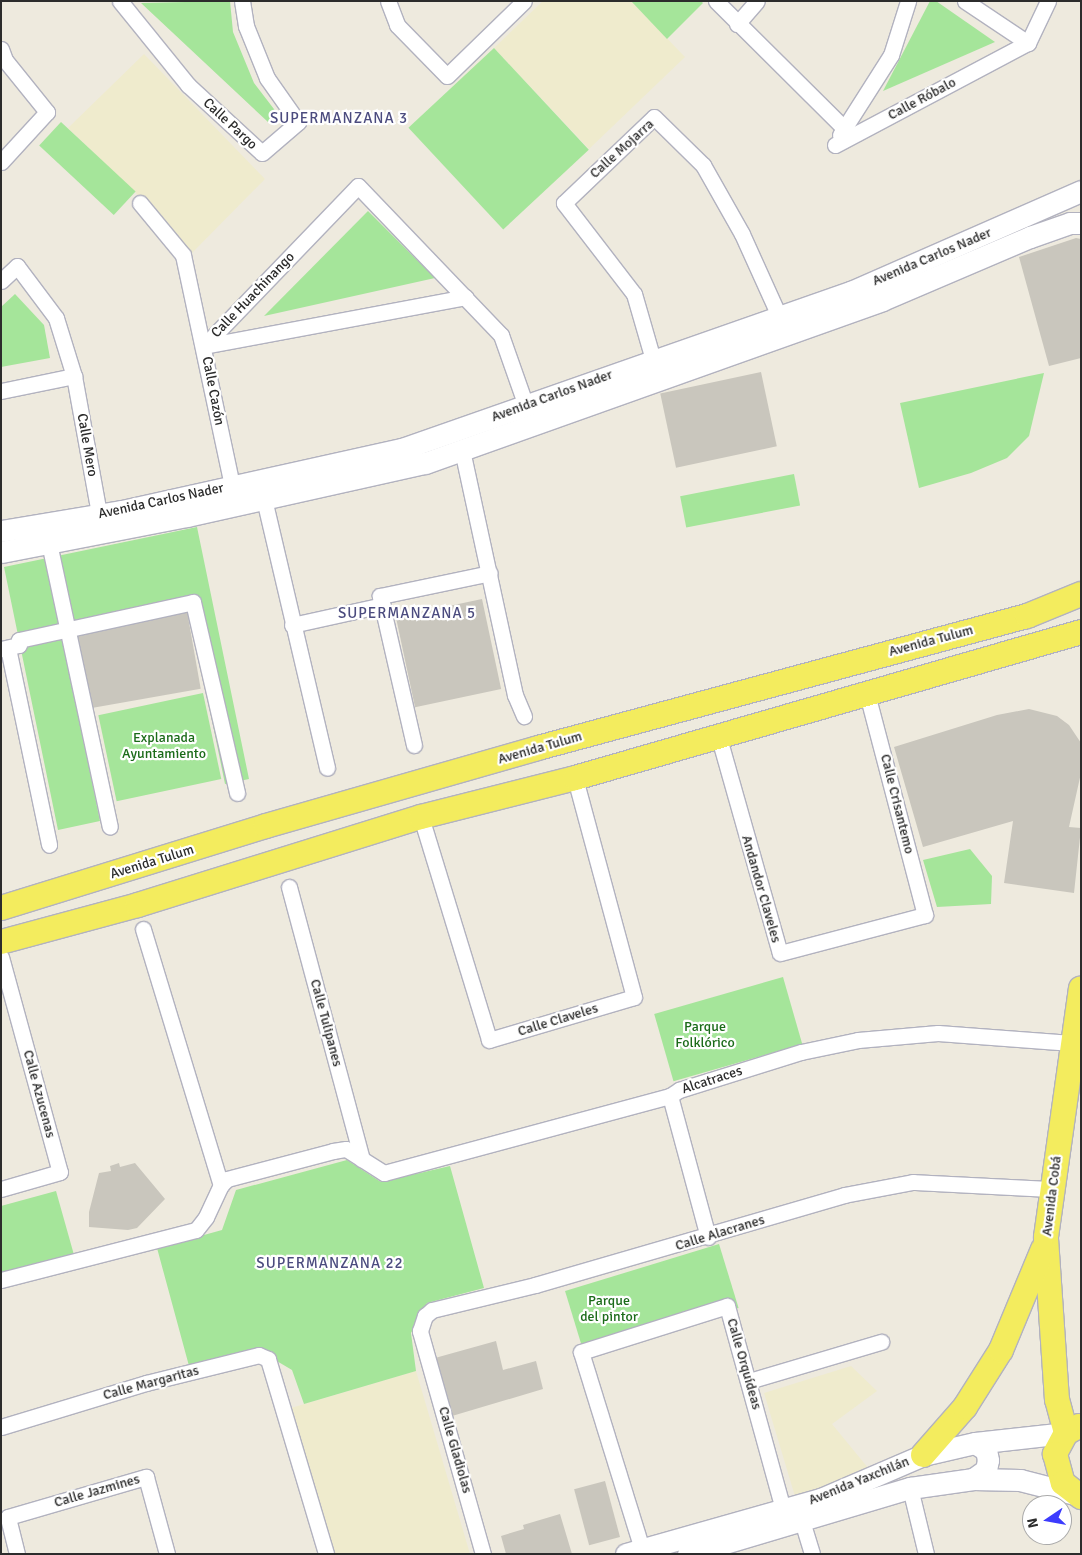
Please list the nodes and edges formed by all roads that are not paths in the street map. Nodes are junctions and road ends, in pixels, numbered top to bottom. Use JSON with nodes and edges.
{"nodes":[{"id":1,"x":120,"y":1,"type":"edge"},
{"id":2,"x":242,"y":1,"type":"edge"},
{"id":3,"x":388,"y":1,"type":"edge"},
{"id":4,"x":524,"y":1,"type":"edge"},
{"id":5,"x":716,"y":1,"type":"edge"},
{"id":6,"x":757,"y":1,"type":"edge"},
{"id":7,"x":908,"y":1,"type":"edge"},
{"id":8,"x":965,"y":1,"type":"edge"},
{"id":9,"x":1048,"y":1,"type":"edge"},
{"id":10,"x":737,"y":24,"type":"junction"},
{"id":11,"x":1028,"y":43,"type":"junction"},
{"id":12,"x":1,"y":49,"type":"edge"},
{"id":13,"x":844,"y":128,"type":"junction"},
{"id":14,"x":1,"y":162,"type":"edge"},
{"id":15,"x":1081,"y":191,"type":"edge"},
{"id":16,"x":140,"y":203,"type":"dead end"},
{"id":17,"x":1081,"y":224,"type":"edge"},
{"id":18,"x":1,"y":281,"type":"edge"},
{"id":19,"x":465,"y":297,"type":"junction"},
{"id":20,"x":779,"y":316,"type":"junction"},
{"id":21,"x":204,"y":346,"type":"junction"},
{"id":22,"x":655,"y":369,"type":"junction"},
{"id":23,"x":74,"y":376,"type":"junction"},
{"id":24,"x":1,"y":391,"type":"edge"},
{"id":25,"x":526,"y":406,"type":"junction"},
{"id":26,"x":462,"y":450,"type":"junction"},
{"id":27,"x":234,"y":496,"type":"junction"},
{"id":28,"x":264,"y":499,"type":"junction"},
{"id":29,"x":165,"y":511,"type":"junction"},
{"id":30,"x":99,"y":514,"type":"junction"},
{"id":31,"x":1,"y":531,"type":"edge"},
{"id":32,"x":49,"y":543,"type":"junction"},
{"id":33,"x":1,"y":552,"type":"edge"},
{"id":34,"x":490,"y":573,"type":"junction"},
{"id":35,"x":1081,"y":594,"type":"edge"},
{"id":36,"x":383,"y":605,"type":"junction"},
{"id":37,"x":292,"y":625,"type":"junction"},
{"id":38,"x":67,"y":630,"type":"junction"},
{"id":39,"x":1081,"y":632,"type":"edge"},
{"id":40,"x":5,"y":648,"type":"edge"},
{"id":41,"x":867,"y":694,"type":"junction"},
{"id":42,"x":524,"y":716,"type":"dead end"},
{"id":43,"x":719,"y":738,"type":"junction"},
{"id":44,"x":414,"y":745,"type":"dead end"},
{"id":45,"x":327,"y":768,"type":"dead end"},
{"id":46,"x":575,"y":778,"type":"junction"},
{"id":47,"x":237,"y":793,"type":"dead end"},
{"id":48,"x":421,"y":817,"type":"junction"},
{"id":49,"x":110,"y":828,"type":"dead end"},
{"id":50,"x":49,"y":845,"type":"dead end"},
{"id":51,"x":289,"y":887,"type":"dead end"},
{"id":52,"x":1,"y":908,"type":"edge"},
{"id":53,"x":925,"y":915,"type":"joint"},
{"id":54,"x":143,"y":929,"type":"dead end"},
{"id":55,"x":1,"y":942,"type":"edge"},
{"id":56,"x":1,"y":957,"type":"edge"},
{"id":57,"x":1081,"y":988,"type":"edge"},
{"id":58,"x":1072,"y":1043,"type":"junction"},
{"id":59,"x":670,"y":1096,"type":"junction"},
{"id":60,"x":362,"y":1159,"type":"junction"},
{"id":61,"x":221,"y":1185,"type":"junction"},
{"id":62,"x":1,"y":1189,"type":"edge"},
{"id":63,"x":1052,"y":1189,"type":"junction"},
{"id":64,"x":708,"y":1237,"type":"junction"},
{"id":65,"x":1046,"y":1237,"type":"junction"},
{"id":66,"x":1,"y":1280,"type":"edge"},
{"id":67,"x":882,"y":1342,"type":"dead end"},
{"id":68,"x":424,"y":1346,"type":"joint"},
{"id":69,"x":749,"y":1381,"type":"junction"},
{"id":70,"x":1,"y":1427,"type":"edge"},
{"id":71,"x":1074,"y":1429,"type":"edge"},
{"id":72,"x":975,"y":1442,"type":"junction"},
{"id":73,"x":923,"y":1455,"type":"junction"},
{"id":74,"x":973,"y":1479,"type":"junction"},
{"id":75,"x":910,"y":1488,"type":"junction"},
{"id":76,"x":1078,"y":1495,"type":"edge"},
{"id":77,"x":783,"y":1510,"type":"junction"},
{"id":78,"x":802,"y":1521,"type":"junction"},
{"id":79,"x":634,"y":1551,"type":"edge"},
{"id":80,"x":17,"y":1554,"type":"edge"},
{"id":81,"x":167,"y":1554,"type":"edge"},
{"id":82,"x":326,"y":1554,"type":"edge"},
{"id":83,"x":483,"y":1554,"type":"edge"},
{"id":84,"x":688,"y":1554,"type":"edge"},
{"id":85,"x":812,"y":1554,"type":"edge"},
{"id":86,"x":926,"y":1554,"type":"edge"}],
"edges":[{"from":1,"to":2,"type":"street","name":"Calle Pargo"},
{"from":3,"to":4,"type":"street"},
{"from":5,"to":10,"type":"street"},
{"from":6,"to":10,"type":"street"},
{"from":7,"to":13,"type":"street","name":"Calle Róbalo"},
{"from":8,"to":11,"type":"street"},
{"from":9,"to":11,"type":"street"},
{"from":10,"to":13,"type":"street"},
{"from":11,"to":13,"type":"street","name":"Calle Róbalo"},
{"from":12,"to":14,"type":"street"},
{"from":15,"to":20,"type":"street","name":"Avenida Carlos Nader"},
{"from":16,"to":21,"type":"street","name":"Calle Cazón"},
{"from":17,"to":22,"type":"street","name":"Avenida Carlos Nader"},
{"from":18,"to":23,"type":"street","name":"Calle Mero"},
{"from":19,"to":21,"type":"street","name":"Calle Huachinango"},
{"from":19,"to":21,"type":"street","name":"Calle Huachinango"},
{"from":19,"to":25,"type":"street","name":"Calle Huachinango"},
{"from":20,"to":22,"type":"street","name":"Avenida Carlos Nader"},
{"from":20,"to":22,"type":"street","name":"Calle Mojarra"},
{"from":21,"to":27,"type":"street","name":"Calle Cazón"},
{"from":22,"to":25,"type":"street","name":"Avenida Carlos Nader"},
{"from":22,"to":26,"type":"street","name":"Avenida Carlos Nader"},
{"from":23,"to":24,"type":"street"},
{"from":23,"to":30,"type":"street","name":"Calle Mero"},
{"from":25,"to":27,"type":"street","name":"Avenida Carlos Nader"},
{"from":26,"to":28,"type":"street","name":"Avenida Carlos Nader"},
{"from":26,"to":34,"type":"street"},
{"from":27,"to":28,"type":"street","name":"Avenida Carlos Nader"},
{"from":27,"to":29,"type":"street","name":"Avenida Carlos Nader"},
{"from":28,"to":37,"type":"street"},
{"from":29,"to":30,"type":"street","name":"Avenida Carlos Nader"},
{"from":29,"to":32,"type":"street","name":"Avenida Carlos Nader"},
{"from":30,"to":31,"type":"street","name":"Avenida Carlos Nader"},
{"from":32,"to":33,"type":"street","name":"Avenida Carlos Nader"},
{"from":32,"to":38,"type":"street"},
{"from":34,"to":36,"type":"street"},
{"from":34,"to":42,"type":"street"},
{"from":35,"to":52,"type":"main road","name":"Avenida Tulum"},
{"from":36,"to":37,"type":"street"},
{"from":36,"to":44,"type":"street"},
{"from":37,"to":45,"type":"street"},
{"from":38,"to":40,"type":"street"},
{"from":38,"to":47,"type":"street"},
{"from":38,"to":49,"type":"street"},
{"from":39,"to":41,"type":"main road"},
{"from":40,"to":50,"type":"street"},
{"from":41,"to":43,"type":"main road"},
{"from":41,"to":53,"type":"street","name":"Calle Crisantemo"},
{"from":43,"to":46,"type":"main road"},
{"from":43,"to":53,"type":"street","name":"Andandor Claveles"},
{"from":46,"to":48,"type":"main road"},
{"from":46,"to":48,"type":"street","name":"Calle Claveles"},
{"from":48,"to":55,"type":"main road"},
{"from":51,"to":60,"type":"street","name":"Calle Tulipanes"},
{"from":54,"to":61,"type":"street"},
{"from":56,"to":62,"type":"street","name":"Calle Azucenas"},
{"from":57,"to":58,"type":"main road","name":"Avenida Cobá"},
{"from":58,"to":59,"type":"street","name":"Alcatraces"},
{"from":58,"to":63,"type":"main road","name":"Avenida Cobá"},
{"from":59,"to":60,"type":"street","name":"Alcatraces"},
{"from":59,"to":64,"type":"street"},
{"from":60,"to":61,"type":"street","name":"Alcatraces"},
{"from":61,"to":66,"type":"street"},
{"from":63,"to":64,"type":"street","name":"Calle Alacranes"},
{"from":63,"to":65,"type":"main road","name":"Avenida Cobá"},
{"from":64,"to":68,"type":"street","name":"Calle Alacranes"},
{"from":65,"to":71,"type":"main road","name":"Avenida Cobá"},
{"from":65,"to":73,"type":"main road"},
{"from":67,"to":69,"type":"street"},
{"from":68,"to":83,"type":"street","name":"Calle Gladiolas"},
{"from":69,"to":77,"type":"street","name":"Calle Orquídeas"},
{"from":69,"to":79,"type":"street","name":"Calle Orquídeas"},
{"from":70,"to":82,"type":"street","name":"Calle Margaritas"},
{"from":71,"to":72,"type":"street","name":"Avenida Yaxchilán"},
{"from":71,"to":76,"type":"main road"},
{"from":72,"to":73,"type":"street","name":"Avenida Yaxchilán"},
{"from":72,"to":74,"type":"street"},
{"from":73,"to":77,"type":"street","name":"Avenida Yaxchilán"},
{"from":74,"to":75,"type":"street","name":"Avenida Yaxchilán"},
{"from":74,"to":76,"type":"street","name":"Avenida Yaxchilán"},
{"from":75,"to":78,"type":"street","name":"Avenida Yaxchilán"},
{"from":75,"to":86,"type":"street"},
{"from":77,"to":79,"type":"street","name":"Avenida Yaxchilán"},
{"from":78,"to":84,"type":"street","name":"Avenida Yaxchilán"},
{"from":78,"to":85,"type":"street"},
{"from":80,"to":81,"type":"street","name":"Calle Jazmines"}]}
